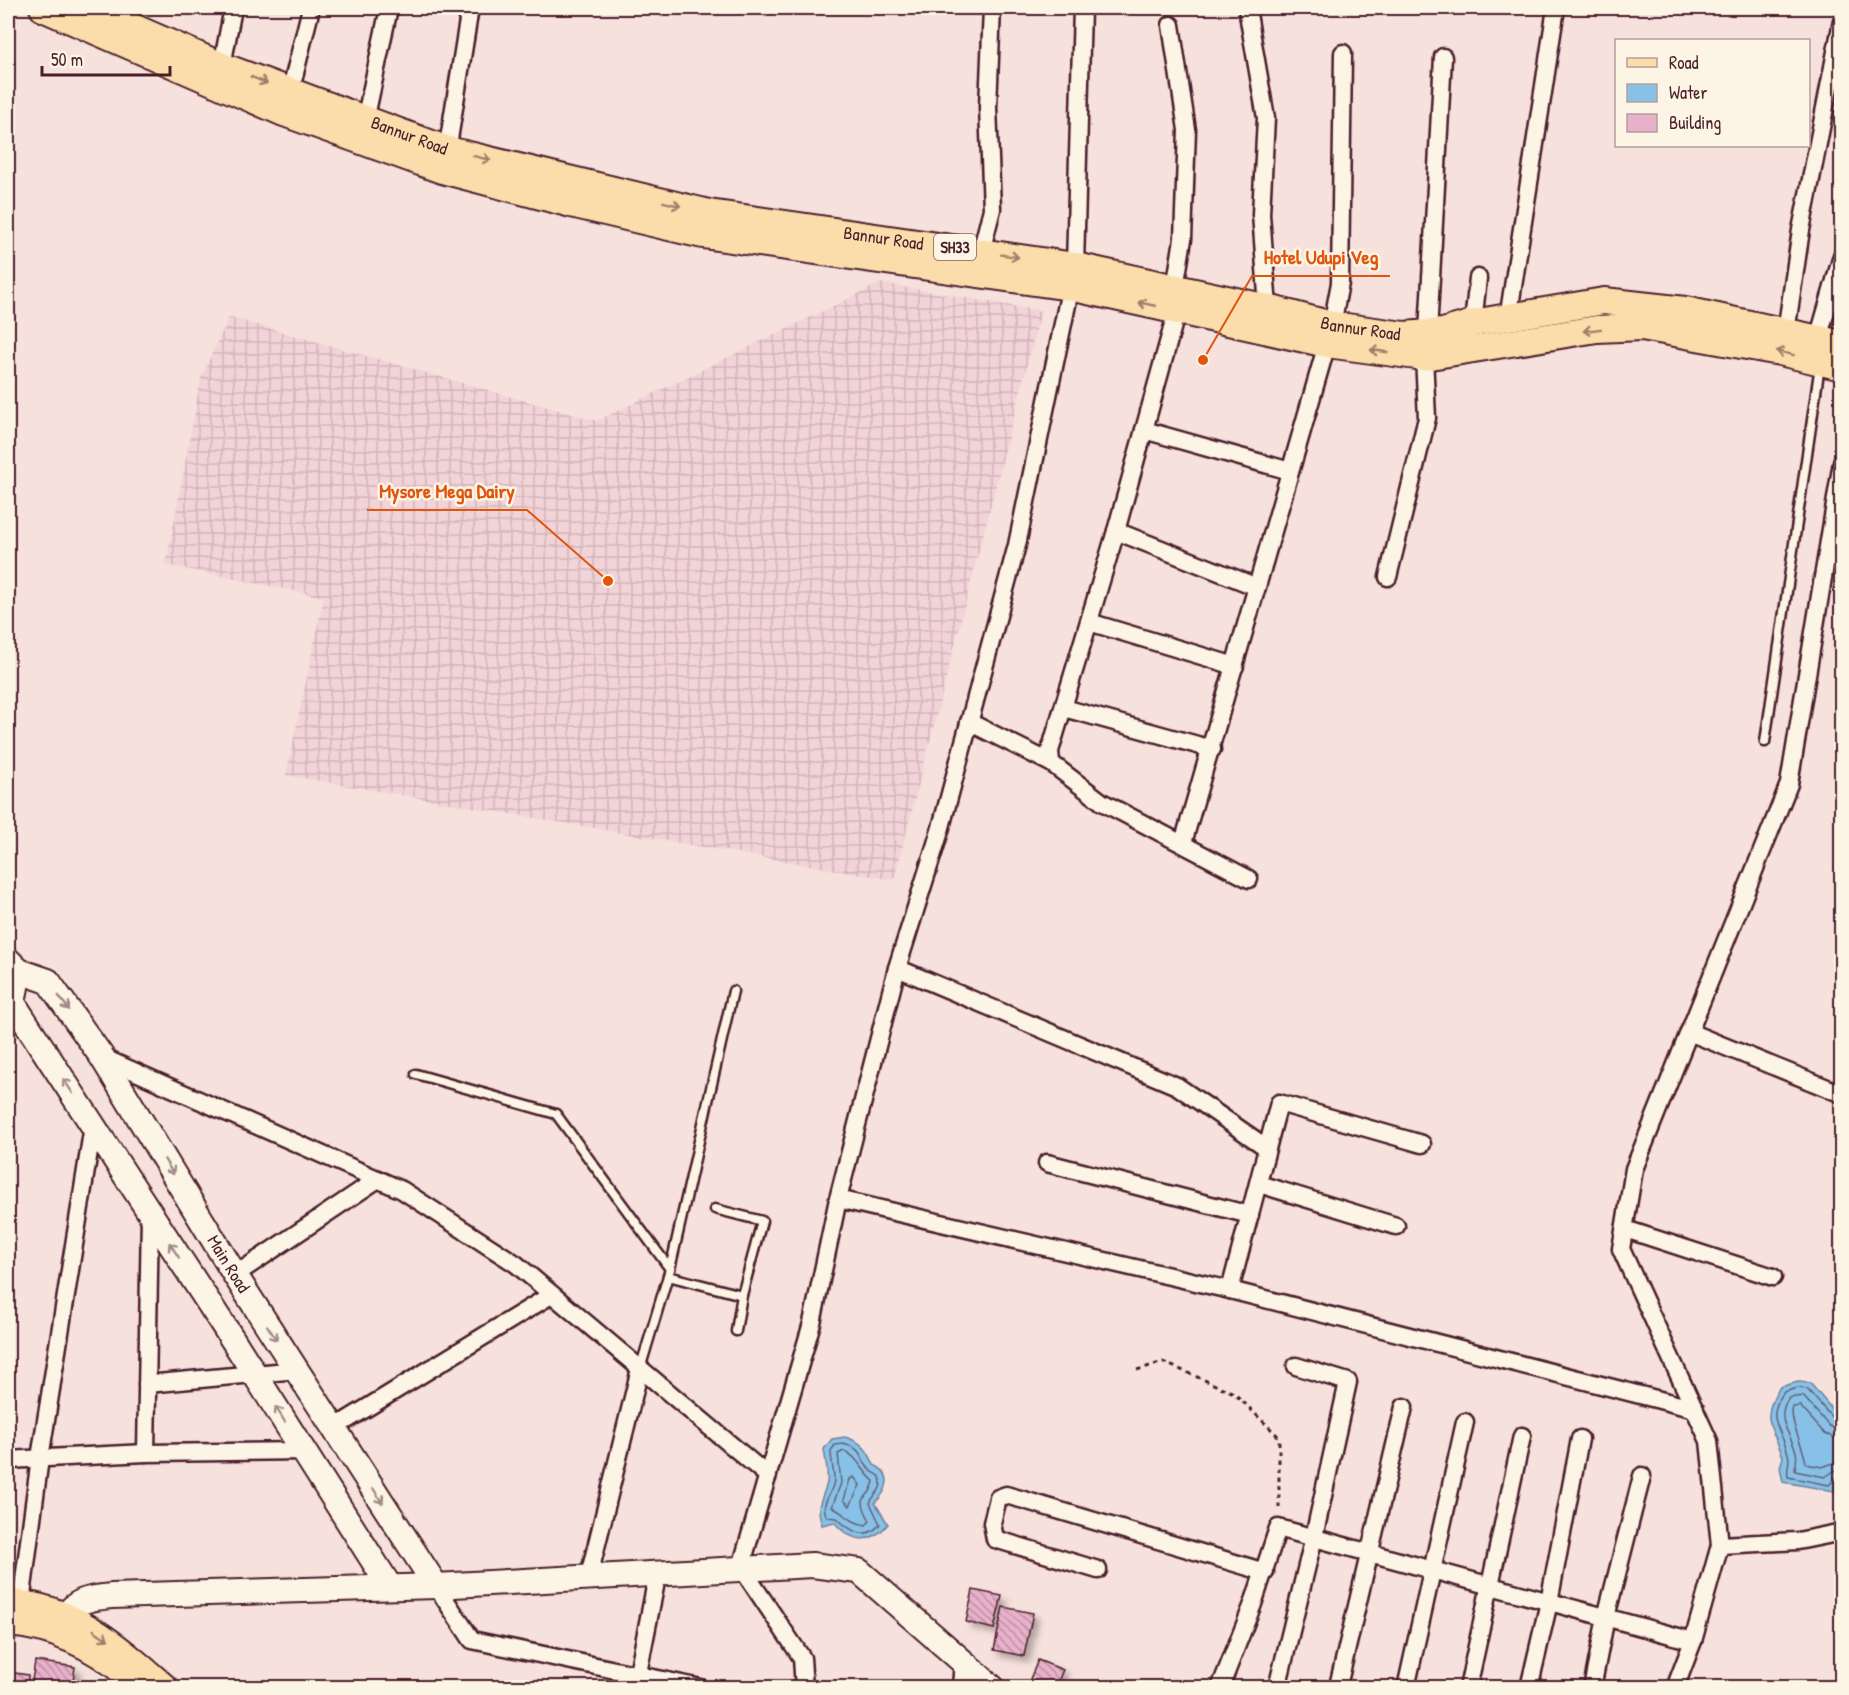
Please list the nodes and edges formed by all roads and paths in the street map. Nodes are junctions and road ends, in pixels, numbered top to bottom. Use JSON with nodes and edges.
{"nodes":[{"id":1,"x":43,"y":8,"type":"edge"},
{"id":2,"x":89,"y":8,"type":"edge"},
{"id":3,"x":233,"y":8,"type":"edge"},
{"id":4,"x":312,"y":8,"type":"edge"},
{"id":5,"x":389,"y":8,"type":"edge"},
{"id":6,"x":470,"y":8,"type":"edge"},
{"id":7,"x":992,"y":8,"type":"edge"},
{"id":8,"x":1082,"y":8,"type":"edge"},
{"id":9,"x":1246,"y":8,"type":"edge"},
{"id":10,"x":1556,"y":8,"type":"edge"},
{"id":11,"x":1842,"y":21,"type":"edge"},
{"id":12,"x":1171,"y":25,"type":"dead end"},
{"id":13,"x":1344,"y":53,"type":"dead end"},
{"id":14,"x":1443,"y":57,"type":"dead end"},
{"id":15,"x":222,"y":66,"type":"junction"},
{"id":16,"x":290,"y":93,"type":"junction"},
{"id":17,"x":365,"y":121,"type":"junction"},
{"id":18,"x":445,"y":160,"type":"junction"},
{"id":19,"x":981,"y":252,"type":"junction"},
{"id":20,"x":1842,"y":256,"type":"edge"},
{"id":21,"x":1073,"y":276,"type":"junction"},
{"id":22,"x":1478,"y":278,"type":"dead end"},
{"id":23,"x":1176,"y":300,"type":"junction"},
{"id":24,"x":1268,"y":308,"type":"junction"},
{"id":25,"x":1508,"y":319,"type":"junction"},
{"id":26,"x":1473,"y":323,"type":"junction"},
{"id":27,"x":1786,"y":332,"type":"junction"},
{"id":28,"x":1330,"y":335,"type":"junction"},
{"id":29,"x":1426,"y":345,"type":"junction"},
{"id":30,"x":1830,"y":353,"type":"edge"},
{"id":31,"x":1144,"y":430,"type":"junction"},
{"id":32,"x":1842,"y":462,"type":"edge"},
{"id":33,"x":1290,"y":471,"type":"junction"},
{"id":34,"x":1116,"y":531,"type":"junction"},
{"id":35,"x":1388,"y":577,"type":"dead end"},
{"id":36,"x":1257,"y":587,"type":"junction"},
{"id":37,"x":1089,"y":622,"type":"junction"},
{"id":38,"x":1235,"y":666,"type":"junction"},
{"id":39,"x":1064,"y":708,"type":"junction"},
{"id":40,"x":969,"y":722,"type":"junction"},
{"id":41,"x":1765,"y":742,"type":"dead end"},
{"id":42,"x":1212,"y":750,"type":"junction"},
{"id":43,"x":1050,"y":763,"type":"junction"},
{"id":44,"x":1183,"y":843,"type":"junction"},
{"id":45,"x":1249,"y":879,"type":"dead end"},
{"id":46,"x":13,"y":966,"type":"edge"},
{"id":47,"x":897,"y":968,"type":"junction"},
{"id":48,"x":733,"y":991,"type":"dead end"},
{"id":49,"x":1689,"y":1032,"type":"junction"},
{"id":50,"x":102,"y":1057,"type":"junction"},
{"id":51,"x":416,"y":1074,"type":"dead end"},
{"id":52,"x":1842,"y":1094,"type":"edge"},
{"id":53,"x":93,"y":1126,"type":"junction"},
{"id":54,"x":1422,"y":1144,"type":"dead end"},
{"id":55,"x":1268,"y":1148,"type":"junction"},
{"id":56,"x":1047,"y":1163,"type":"dead end"},
{"id":57,"x":378,"y":1179,"type":"junction"},
{"id":58,"x":1259,"y":1184,"type":"junction"},
{"id":59,"x":838,"y":1199,"type":"junction"},
{"id":60,"x":715,"y":1209,"type":"dead end"},
{"id":61,"x":150,"y":1213,"type":"junction"},
{"id":62,"x":1250,"y":1215,"type":"junction"},
{"id":63,"x":1396,"y":1226,"type":"dead end"},
{"id":64,"x":1625,"y":1229,"type":"junction"},
{"id":65,"x":669,"y":1273,"type":"junction"},
{"id":66,"x":235,"y":1275,"type":"junction"},
{"id":67,"x":1773,"y":1277,"type":"dead end"},
{"id":68,"x":1230,"y":1290,"type":"junction"},
{"id":69,"x":551,"y":1295,"type":"junction"},
{"id":70,"x":742,"y":1295,"type":"junction"},
{"id":71,"x":736,"y":1331,"type":"dead end"},
{"id":72,"x":1296,"y":1366,"type":"dead end"},
{"id":73,"x":640,"y":1369,"type":"junction"},
{"id":74,"x":1137,"y":1370,"type":"dead end"},
{"id":75,"x":297,"y":1371,"type":"junction"},
{"id":76,"x":256,"y":1376,"type":"junction"},
{"id":77,"x":147,"y":1384,"type":"junction"},
{"id":78,"x":1404,"y":1407,"type":"dead end"},
{"id":79,"x":1695,"y":1409,"type":"junction"},
{"id":80,"x":1465,"y":1422,"type":"dead end"},
{"id":81,"x":334,"y":1428,"type":"junction"},
{"id":82,"x":1522,"y":1436,"type":"dead end"},
{"id":83,"x":1580,"y":1439,"type":"dead end"},
{"id":84,"x":303,"y":1451,"type":"junction"},
{"id":85,"x":146,"y":1453,"type":"junction"},
{"id":86,"x":40,"y":1458,"type":"junction"},
{"id":87,"x":8,"y":1460,"type":"edge"},
{"id":88,"x":768,"y":1476,"type":"junction"},
{"id":89,"x":1642,"y":1476,"type":"dead end"},
{"id":90,"x":1278,"y":1528,"type":"junction"},
{"id":91,"x":1842,"y":1532,"type":"edge"},
{"id":92,"x":1314,"y":1537,"type":"junction"},
{"id":93,"x":1720,"y":1545,"type":"junction"},
{"id":94,"x":1371,"y":1553,"type":"junction"},
{"id":95,"x":741,"y":1567,"type":"junction"},
{"id":96,"x":1430,"y":1569,"type":"junction"},
{"id":97,"x":1098,"y":1570,"type":"dead end"},
{"id":98,"x":658,"y":1572,"type":"junction"},
{"id":99,"x":1265,"y":1572,"type":"junction"},
{"id":100,"x":589,"y":1576,"type":"junction"},
{"id":101,"x":436,"y":1586,"type":"junction"},
{"id":102,"x":1491,"y":1586,"type":"junction"},
{"id":103,"x":390,"y":1587,"type":"junction"},
{"id":104,"x":1549,"y":1602,"type":"junction"},
{"id":105,"x":12,"y":1610,"type":"edge"},
{"id":106,"x":1606,"y":1617,"type":"junction"},
{"id":107,"x":61,"y":1625,"type":"junction"},
{"id":108,"x":1693,"y":1641,"type":"junction"},
{"id":109,"x":963,"y":1660,"type":"junction"},
{"id":110,"x":129,"y":1676,"type":"edge"},
{"id":111,"x":643,"y":1678,"type":"edge"},
{"id":112,"x":1338,"y":1686,"type":"edge"},
{"id":113,"x":165,"y":1688,"type":"edge"},
{"id":114,"x":701,"y":1688,"type":"edge"},
{"id":115,"x":804,"y":1688,"type":"edge"},
{"id":116,"x":960,"y":1688,"type":"edge"},
{"id":117,"x":993,"y":1688,"type":"edge"},
{"id":118,"x":1220,"y":1688,"type":"edge"},
{"id":119,"x":1276,"y":1688,"type":"edge"},
{"id":120,"x":1406,"y":1688,"type":"edge"},
{"id":121,"x":1468,"y":1688,"type":"edge"},
{"id":122,"x":1529,"y":1688,"type":"edge"},
{"id":123,"x":1592,"y":1688,"type":"edge"},
{"id":124,"x":1675,"y":1688,"type":"edge"}],
"edges":[{"from":1,"to":18,"type":"main road"},
{"from":2,"to":15,"type":"main road","name":"Bannur Road","number":"SH33"},
{"from":3,"to":15,"type":"street"},
{"from":4,"to":16,"type":"street"},
{"from":5,"to":17,"type":"street"},
{"from":6,"to":18,"type":"street"},
{"from":7,"to":19,"type":"street"},
{"from":8,"to":21,"type":"street"},
{"from":9,"to":24,"type":"street"},
{"from":10,"to":25,"type":"street"},
{"from":11,"to":27,"type":"street"},
{"from":12,"to":23,"type":"street"},
{"from":13,"to":28,"type":"street"},
{"from":14,"to":29,"type":"street"},
{"from":15,"to":16,"type":"main road","name":"Bannur Road","number":"SH33","one_way":true},
{"from":16,"to":17,"type":"main road","name":"Bannur Road","number":"SH33"},
{"from":17,"to":18,"type":"main road","name":"Bannur Road","number":"SH33"},
{"from":18,"to":19,"type":"main road","name":"Bannur Road","number":"SH33","one_way":true},
{"from":18,"to":21,"type":"main road"},
{"from":19,"to":21,"type":"main road","name":"Bannur Road","number":"SH33","one_way":true},
{"from":20,"to":30,"type":"street"},
{"from":21,"to":23,"type":"main road","name":"Bannur Road","number":"SH33"},
{"from":21,"to":40,"type":"street"},
{"from":22,"to":26,"type":"street"},
{"from":23,"to":24,"type":"main road","name":"Bannur Road","number":"SH33"},
{"from":23,"to":28,"type":"main road"},
{"from":23,"to":31,"type":"street"},
{"from":24,"to":28,"type":"main road","name":"Bannur Road","number":"SH33"},
{"from":25,"to":26,"type":"main road","name":"Bannur Road","number":"SH33"},
{"from":25,"to":27,"type":"main road","name":"Bannur Road","number":"SH33"},
{"from":26,"to":29,"type":"main road","name":"Bannur Road","number":"SH33"},
{"from":27,"to":30,"type":"main road","name":"Bannur Road","number":"SH33"},
{"from":28,"to":29,"type":"main road","name":"Bannur Road","number":"SH33"},
{"from":28,"to":33,"type":"street"},
{"from":30,"to":29,"type":"main road","one_way":true},
{"from":29,"to":35,"type":"street"},
{"from":30,"to":41,"type":"lane"},
{"from":31,"to":33,"type":"street"},
{"from":31,"to":34,"type":"street"},
{"from":32,"to":49,"type":"street"},
{"from":33,"to":36,"type":"street"},
{"from":34,"to":36,"type":"street"},
{"from":34,"to":37,"type":"street"},
{"from":36,"to":38,"type":"street"},
{"from":37,"to":38,"type":"street"},
{"from":37,"to":39,"type":"street"},
{"from":38,"to":42,"type":"street"},
{"from":39,"to":42,"type":"street"},
{"from":39,"to":43,"type":"street"},
{"from":40,"to":43,"type":"street"},
{"from":40,"to":47,"type":"street"},
{"from":42,"to":44,"type":"street"},
{"from":43,"to":44,"type":"street"},
{"from":44,"to":45,"type":"street"},
{"from":46,"to":50,"type":"street","name":"Main Road","one_way":true},
{"from":53,"to":46,"type":"street","one_way":true},
{"from":47,"to":55,"type":"street"},
{"from":47,"to":59,"type":"street"},
{"from":48,"to":65,"type":"lane"},
{"from":49,"to":52,"type":"street"},
{"from":49,"to":64,"type":"street"},
{"from":50,"to":57,"type":"street"},
{"from":50,"to":66,"type":"street","name":"Main Road","one_way":true},
{"from":51,"to":65,"type":"lane"},
{"from":53,"to":61,"type":"street"},
{"from":53,"to":86,"type":"street"},
{"from":54,"to":55,"type":"street"},
{"from":55,"to":58,"type":"street"},
{"from":56,"to":62,"type":"street"},
{"from":57,"to":66,"type":"street"},
{"from":57,"to":69,"type":"street"},
{"from":58,"to":62,"type":"street"},
{"from":58,"to":63,"type":"street"},
{"from":59,"to":68,"type":"street"},
{"from":59,"to":88,"type":"street"},
{"from":60,"to":70,"type":"lane"},
{"from":76,"to":61,"type":"street","one_way":true},
{"from":61,"to":77,"type":"street"},
{"from":62,"to":68,"type":"street"},
{"from":64,"to":67,"type":"street"},
{"from":64,"to":79,"type":"street"},
{"from":65,"to":70,"type":"lane"},
{"from":65,"to":73,"type":"lane"},
{"from":66,"to":75,"type":"street","name":"Main Road","one_way":true},
{"from":68,"to":79,"type":"street"},
{"from":69,"to":73,"type":"street"},
{"from":69,"to":81,"type":"street"},
{"from":70,"to":71,"type":"lane"},
{"from":72,"to":92,"type":"street"},
{"from":73,"to":88,"type":"street"},
{"from":73,"to":100,"type":"street"},
{"from":74,"to":90,"type":"path"},
{"from":75,"to":76,"type":"street"},
{"from":75,"to":81,"type":"street","name":"Main Road"},
{"from":76,"to":77,"type":"street"},
{"from":84,"to":76,"type":"street","one_way":true},
{"from":77,"to":85,"type":"street"},
{"from":78,"to":94,"type":"street"},
{"from":79,"to":93,"type":"street"},
{"from":80,"to":96,"type":"street"},
{"from":81,"to":101,"type":"street","name":"Main Road","one_way":true},
{"from":82,"to":102,"type":"street"},
{"from":83,"to":104,"type":"street"},
{"from":84,"to":85,"type":"street"},
{"from":84,"to":103,"type":"street"},
{"from":85,"to":86,"type":"street"},
{"from":86,"to":87,"type":"street"},
{"from":86,"to":105,"type":"street"},
{"from":88,"to":95,"type":"street"},
{"from":89,"to":106,"type":"street"},
{"from":90,"to":92,"type":"street"},
{"from":90,"to":99,"type":"street"},
{"from":91,"to":93,"type":"street"},
{"from":92,"to":94,"type":"street"},
{"from":92,"to":119,"type":"street"},
{"from":93,"to":108,"type":"street"},
{"from":94,"to":96,"type":"street"},
{"from":94,"to":112,"type":"street"},
{"from":95,"to":98,"type":"street"},
{"from":95,"to":109,"type":"street"},
{"from":95,"to":115,"type":"street"},
{"from":96,"to":102,"type":"street"},
{"from":96,"to":120,"type":"street"},
{"from":97,"to":99,"type":"street"},
{"from":98,"to":100,"type":"street"},
{"from":98,"to":111,"type":"street"},
{"from":99,"to":118,"type":"street"},
{"from":100,"to":101,"type":"street"},
{"from":101,"to":103,"type":"street"},
{"from":101,"to":111,"type":"street"},
{"from":102,"to":104,"type":"street"},
{"from":102,"to":121,"type":"street"},
{"from":103,"to":107,"type":"street"},
{"from":104,"to":106,"type":"street"},
{"from":104,"to":122,"type":"street"},
{"from":105,"to":107,"type":"main road"},
{"from":106,"to":108,"type":"street"},
{"from":106,"to":123,"type":"street"},
{"from":107,"to":110,"type":"main road"},
{"from":108,"to":124,"type":"street"},
{"from":109,"to":116,"type":"street"},
{"from":109,"to":117,"type":"street"},
{"from":110,"to":113,"type":"main road"},
{"from":111,"to":114,"type":"street"}]}
